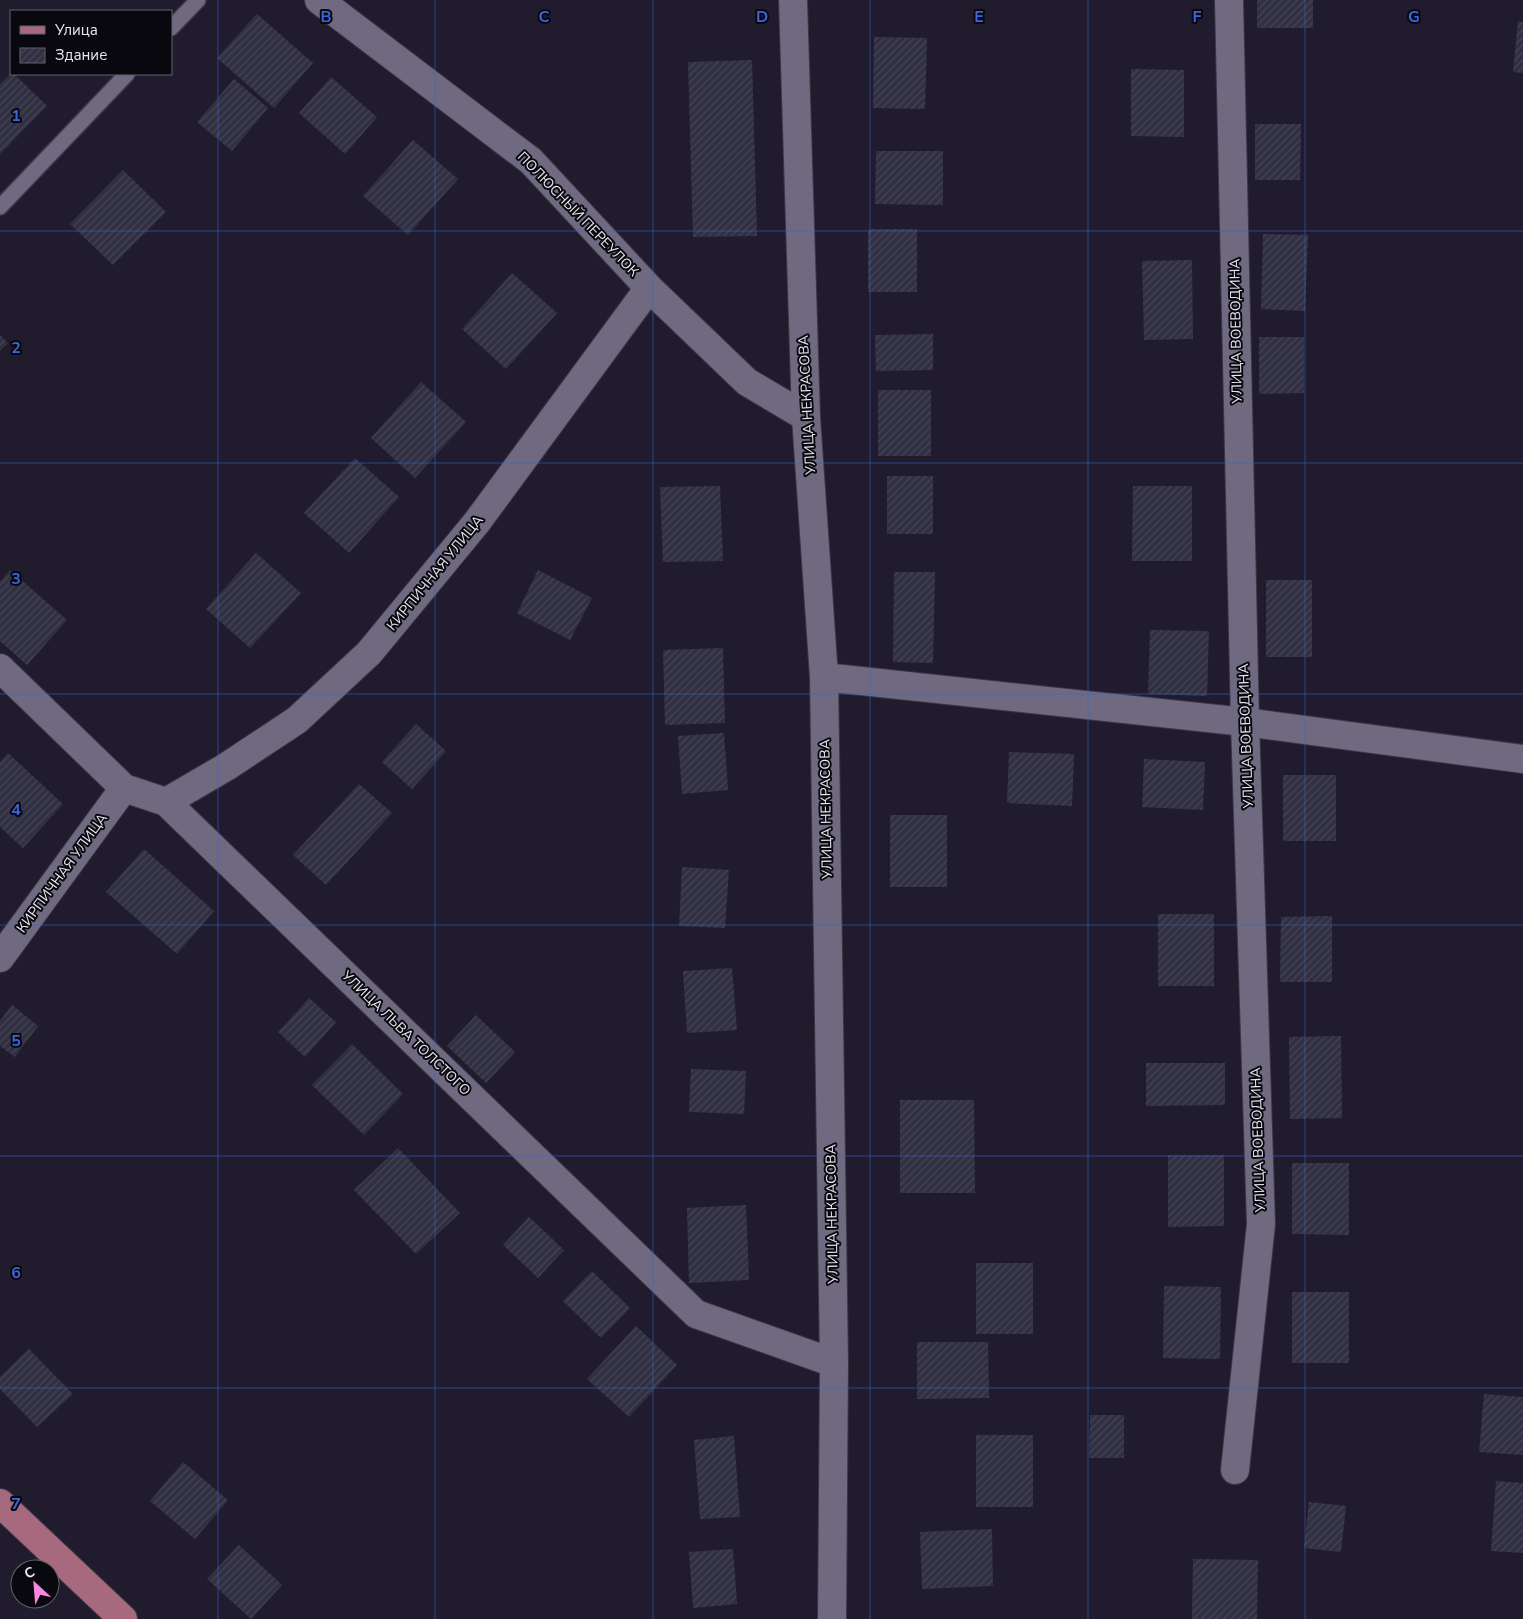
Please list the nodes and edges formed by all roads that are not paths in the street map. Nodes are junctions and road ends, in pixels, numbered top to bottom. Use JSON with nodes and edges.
{"nodes":[{"id":1,"x":198,"y":0,"type":"edge"},
{"id":2,"x":319,"y":0,"type":"edge"},
{"id":3,"x":793,"y":0,"type":"edge"},
{"id":4,"x":1229,"y":0,"type":"edge"},
{"id":5,"x":172,"y":27,"type":"edge"},
{"id":6,"x":126,"y":75,"type":"edge"},
{"id":7,"x":0,"y":207,"type":"edge"},
{"id":8,"x":649,"y":288,"type":"junction"},
{"id":9,"x":806,"y":417,"type":"junction"},
{"id":10,"x":0,"y":668,"type":"edge"},
{"id":11,"x":824,"y":678,"type":"junction"},
{"id":12,"x":1245,"y":722,"type":"junction"},
{"id":13,"x":1523,"y":759,"type":"edge"},
{"id":14,"x":124,"y":788,"type":"junction"},
{"id":15,"x":166,"y":802,"type":"junction"},
{"id":16,"x":0,"y":958,"type":"edge"},
{"id":17,"x":834,"y":1364,"type":"junction"},
{"id":18,"x":1234,"y":1470,"type":"dead end"},
{"id":19,"x":0,"y":1503,"type":"edge"},
{"id":20,"x":123,"y":1619,"type":"edge"},
{"id":21,"x":832,"y":1619,"type":"edge"}],
"edges":[{"from":1,"to":5,"type":"lane"},
{"from":2,"to":8,"type":"street","name":"ПОЛЮСНЫЙ ПЕРЕУЛОК"},
{"from":3,"to":9,"type":"street","name":"УЛИЦА НЕКРАСОВА"},
{"from":4,"to":12,"type":"street","name":"УЛИЦА ВОЕВОДИНА"},
{"from":6,"to":7,"type":"lane"},
{"from":8,"to":9,"type":"street","name":"ПОЛЮСНЫЙ ПЕРЕУЛОК"},
{"from":8,"to":15,"type":"street","name":"КИРПИЧНАЯ УЛИЦА"},
{"from":9,"to":11,"type":"street","name":"УЛИЦА НЕКРАСОВА"},
{"from":10,"to":14,"type":"street","name":"УЛИЦА ЛЬВА ТОЛСТОГО"},
{"from":11,"to":12,"type":"street"},
{"from":11,"to":17,"type":"street","name":"УЛИЦА НЕКРАСОВА"},
{"from":12,"to":13,"type":"street"},
{"from":12,"to":18,"type":"street","name":"УЛИЦА ВОЕВОДИНА"},
{"from":14,"to":15,"type":"street","name":"УЛИЦА ЛЬВА ТОЛСТОГО"},
{"from":14,"to":16,"type":"street","name":"КИРПИЧНАЯ УЛИЦА"},
{"from":15,"to":17,"type":"street","name":"УЛИЦА ЛЬВА ТОЛСТОГО"},
{"from":17,"to":21,"type":"street","name":"УЛИЦА НЕКРАСОВА"},
{"from":19,"to":20,"type":"main road"}]}
